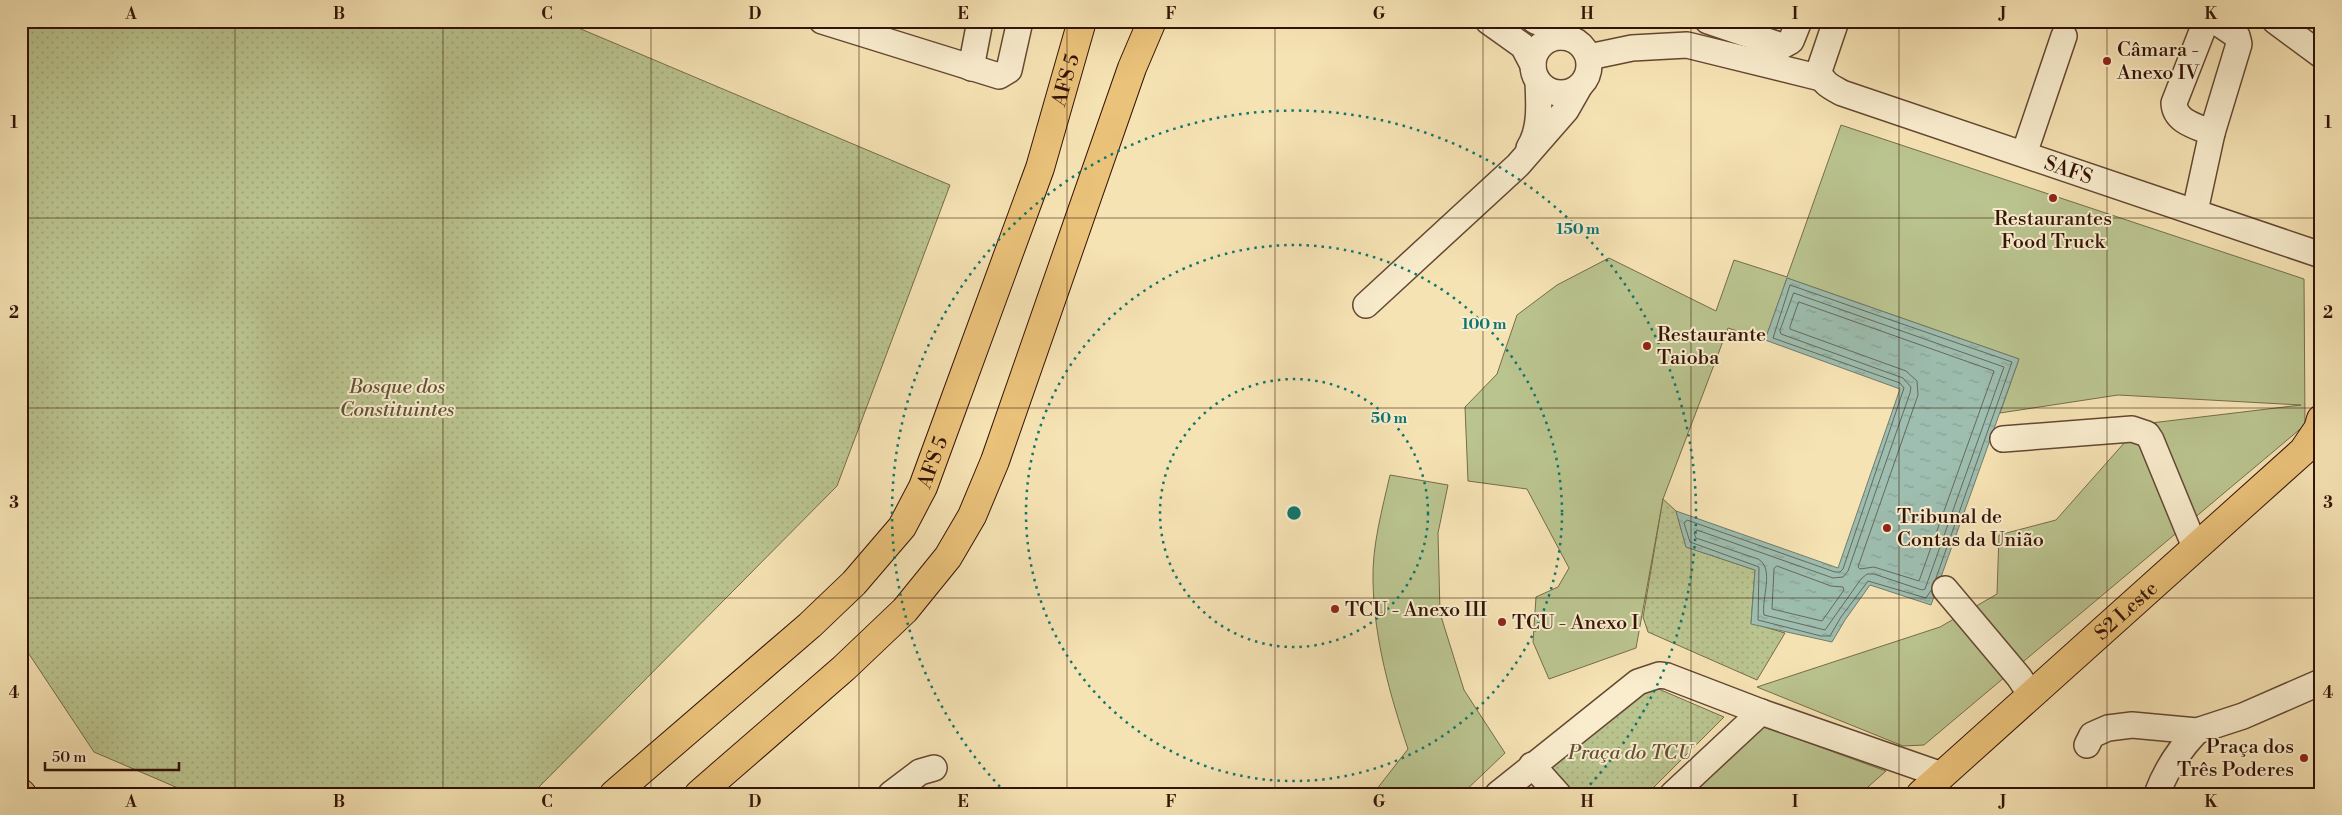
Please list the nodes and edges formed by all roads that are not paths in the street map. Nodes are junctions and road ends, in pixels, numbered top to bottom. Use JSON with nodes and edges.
{"nodes":[{"id":1,"x":822,"y":21,"type":"edge"},
{"id":2,"x":980,"y":21,"type":"edge"},
{"id":3,"x":1020,"y":21,"type":"edge"},
{"id":4,"x":1082,"y":21,"type":"edge"},
{"id":5,"x":1152,"y":21,"type":"edge"},
{"id":6,"x":1488,"y":21,"type":"edge"},
{"id":7,"x":1535,"y":21,"type":"edge"},
{"id":8,"x":1708,"y":21,"type":"edge"},
{"id":9,"x":1799,"y":21,"type":"edge"},
{"id":10,"x":1836,"y":21,"type":"edge"},
{"id":11,"x":2206,"y":21,"type":"edge"},
{"id":12,"x":2216,"y":21,"type":"edge"},
{"id":13,"x":2275,"y":21,"type":"edge"},
{"id":14,"x":854,"y":26,"type":"edge"},
{"id":15,"x":1570,"y":32,"type":"edge"},
{"id":16,"x":2064,"y":36,"type":"dead end"},
{"id":17,"x":2321,"y":55,"type":"edge"},
{"id":18,"x":1589,"y":57,"type":"junction"},
{"id":19,"x":971,"y":68,"type":"junction"},
{"id":20,"x":1535,"y":73,"type":"junction"},
{"id":21,"x":1821,"y":78,"type":"junction"},
{"id":22,"x":1578,"y":89,"type":"junction"},
{"id":23,"x":2212,"y":133,"type":"junction"},
{"id":24,"x":2024,"y":154,"type":"junction"},
{"id":25,"x":1518,"y":165,"type":"junction"},
{"id":26,"x":2195,"y":211,"type":"junction"},
{"id":27,"x":2321,"y":255,"type":"edge"},
{"id":28,"x":1366,"y":305,"type":"dead end"},
{"id":29,"x":2321,"y":419,"type":"edge"},
{"id":30,"x":2003,"y":439,"type":"dead end"},
{"id":31,"x":2195,"y":548,"type":"junction"},
{"id":32,"x":1945,"y":589,"type":"dead end"},
{"id":33,"x":2321,"y":682,"type":"edge"},
{"id":34,"x":2031,"y":695,"type":"junction"},
{"id":35,"x":1761,"y":712,"type":"junction"},
{"id":36,"x":2197,"y":731,"type":"junction"},
{"id":37,"x":2087,"y":745,"type":"dead end"},
{"id":38,"x":1532,"y":765,"type":"junction"},
{"id":39,"x":934,"y":768,"type":"dead end"},
{"id":40,"x":1942,"y":775,"type":"junction"},
{"id":41,"x":1550,"y":791,"type":"edge"},
{"id":42,"x":614,"y":794,"type":"edge"},
{"id":43,"x":699,"y":794,"type":"edge"},
{"id":44,"x":891,"y":794,"type":"edge"},
{"id":45,"x":1498,"y":794,"type":"edge"},
{"id":46,"x":1673,"y":794,"type":"edge"},
{"id":47,"x":1921,"y":794,"type":"edge"},
{"id":48,"x":2157,"y":794,"type":"edge"}],
"edges":[{"from":1,"to":14,"type":"lane"},
{"from":2,"to":19,"type":"lane"},
{"from":3,"to":19,"type":"lane"},
{"from":4,"to":42,"type":"main road","name":"AFS 5"},
{"from":5,"to":43,"type":"main road"},
{"from":6,"to":20,"type":"lane"},
{"from":7,"to":15,"type":"lane"},
{"from":8,"to":9,"type":"lane"},
{"from":10,"to":21,"type":"lane"},
{"from":11,"to":23,"type":"lane"},
{"from":12,"to":23,"type":"lane"},
{"from":13,"to":17,"type":"lane"},
{"from":14,"to":19,"type":"lane"},
{"from":15,"to":18,"type":"lane"},
{"from":15,"to":20,"type":"lane"},
{"from":16,"to":24,"type":"lane"},
{"from":18,"to":21,"type":"lane"},
{"from":18,"to":22,"type":"lane"},
{"from":20,"to":22,"type":"lane"},
{"from":20,"to":25,"type":"lane"},
{"from":21,"to":24,"type":"lane","name":"SAFS"},
{"from":22,"to":25,"type":"lane"},
{"from":23,"to":26,"type":"lane"},
{"from":24,"to":26,"type":"lane","name":"SAFS"},
{"from":25,"to":28,"type":"lane"},
{"from":26,"to":27,"type":"lane","name":"SAFS"},
{"from":29,"to":31,"type":"main road","name":"S2 Leste"},
{"from":30,"to":31,"type":"lane"},
{"from":31,"to":34,"type":"main road","name":"S2 Leste"},
{"from":32,"to":34,"type":"lane"},
{"from":33,"to":36,"type":"lane"},
{"from":34,"to":40,"type":"main road","name":"S2 Leste"},
{"from":35,"to":38,"type":"lane"},
{"from":35,"to":40,"type":"lane"},
{"from":35,"to":46,"type":"lane"},
{"from":36,"to":37,"type":"lane"},
{"from":36,"to":48,"type":"lane"},
{"from":38,"to":41,"type":"lane"},
{"from":38,"to":45,"type":"lane"},
{"from":39,"to":44,"type":"lane"},
{"from":40,"to":47,"type":"main road","name":"S2 Leste"}]}
